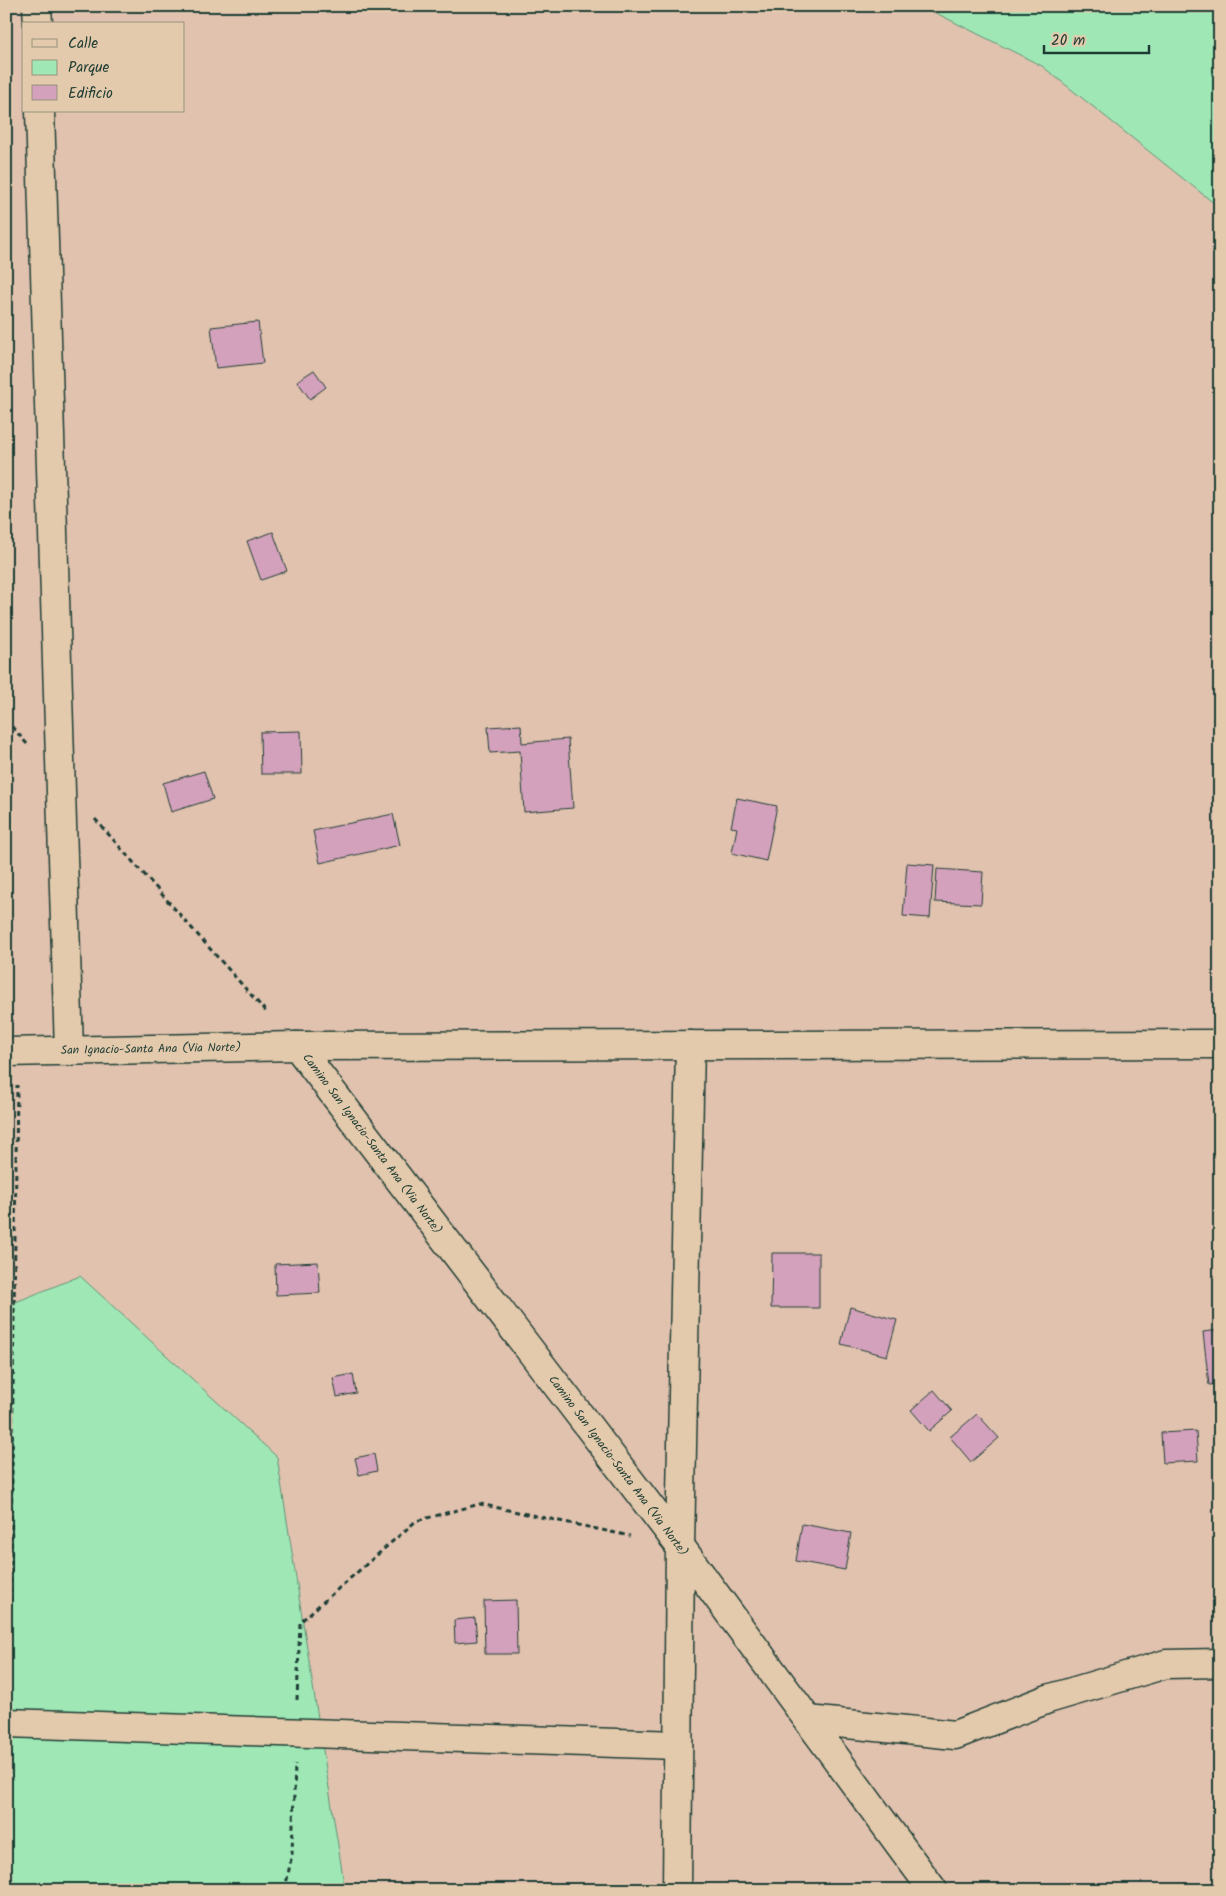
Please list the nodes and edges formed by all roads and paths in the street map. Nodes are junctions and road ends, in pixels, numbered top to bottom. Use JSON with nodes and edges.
{"nodes":[{"id":1,"x":37,"y":6,"type":"edge"},
{"id":2,"x":38,"y":22,"type":"edge"},
{"id":3,"x":40,"y":112,"type":"edge"},
{"id":4,"x":6,"y":720,"type":"edge"},
{"id":5,"x":61,"y":781,"type":"junction"},
{"id":6,"x":94,"y":818,"type":"dead end"},
{"id":7,"x":1220,"y":1044,"type":"edge"},
{"id":8,"x":690,"y":1045,"type":"junction"},
{"id":9,"x":297,"y":1046,"type":"junction"},
{"id":10,"x":69,"y":1051,"type":"junction"},
{"id":11,"x":12,"y":1052,"type":"edge"},
{"id":12,"x":633,"y":1536,"type":"dead end"},
{"id":13,"x":680,"y":1546,"type":"junction"},
{"id":14,"x":1220,"y":1663,"type":"edge"},
{"id":15,"x":808,"y":1720,"type":"junction"},
{"id":16,"x":8,"y":1723,"type":"edge"},
{"id":17,"x":296,"y":1733,"type":"junction"},
{"id":18,"x":678,"y":1745,"type":"junction"},
{"id":19,"x":7,"y":1890,"type":"edge"},
{"id":20,"x":285,"y":1890,"type":"edge"},
{"id":21,"x":677,"y":1890,"type":"edge"},
{"id":22,"x":933,"y":1890,"type":"edge"}],
"edges":[{"from":1,"to":2,"type":"street"},
{"from":3,"to":5,"type":"street"},
{"from":4,"to":5,"type":"path"},
{"from":5,"to":10,"type":"street"},
{"from":6,"to":9,"type":"path"},
{"from":7,"to":8,"type":"street","name":"San Ignacio-Santa Ana (Via Norte)"},
{"from":8,"to":9,"type":"street","name":"San Ignacio-Santa Ana (Via Norte)"},
{"from":8,"to":13,"type":"street"},
{"from":9,"to":10,"type":"street","name":"San Ignacio-Santa Ana (Via Norte)"},
{"from":9,"to":13,"type":"street","name":"Camino San Ignacio-Santa Ana (Via Norte)"},
{"from":10,"to":11,"type":"street","name":"San Ignacio-Santa Ana (Via Norte)"},
{"from":11,"to":16,"type":"path"},
{"from":12,"to":17,"type":"path"},
{"from":13,"to":15,"type":"street","name":"Camino San Ignacio-Santa Ana (Via Norte)"},
{"from":13,"to":18,"type":"street"},
{"from":14,"to":15,"type":"street"},
{"from":15,"to":22,"type":"street","name":"Camino San Ignacio-Santa Ana (Via Norte)"},
{"from":16,"to":17,"type":"street"},
{"from":16,"to":19,"type":"path"},
{"from":17,"to":18,"type":"street"},
{"from":17,"to":20,"type":"path"},
{"from":18,"to":21,"type":"street"}]}
